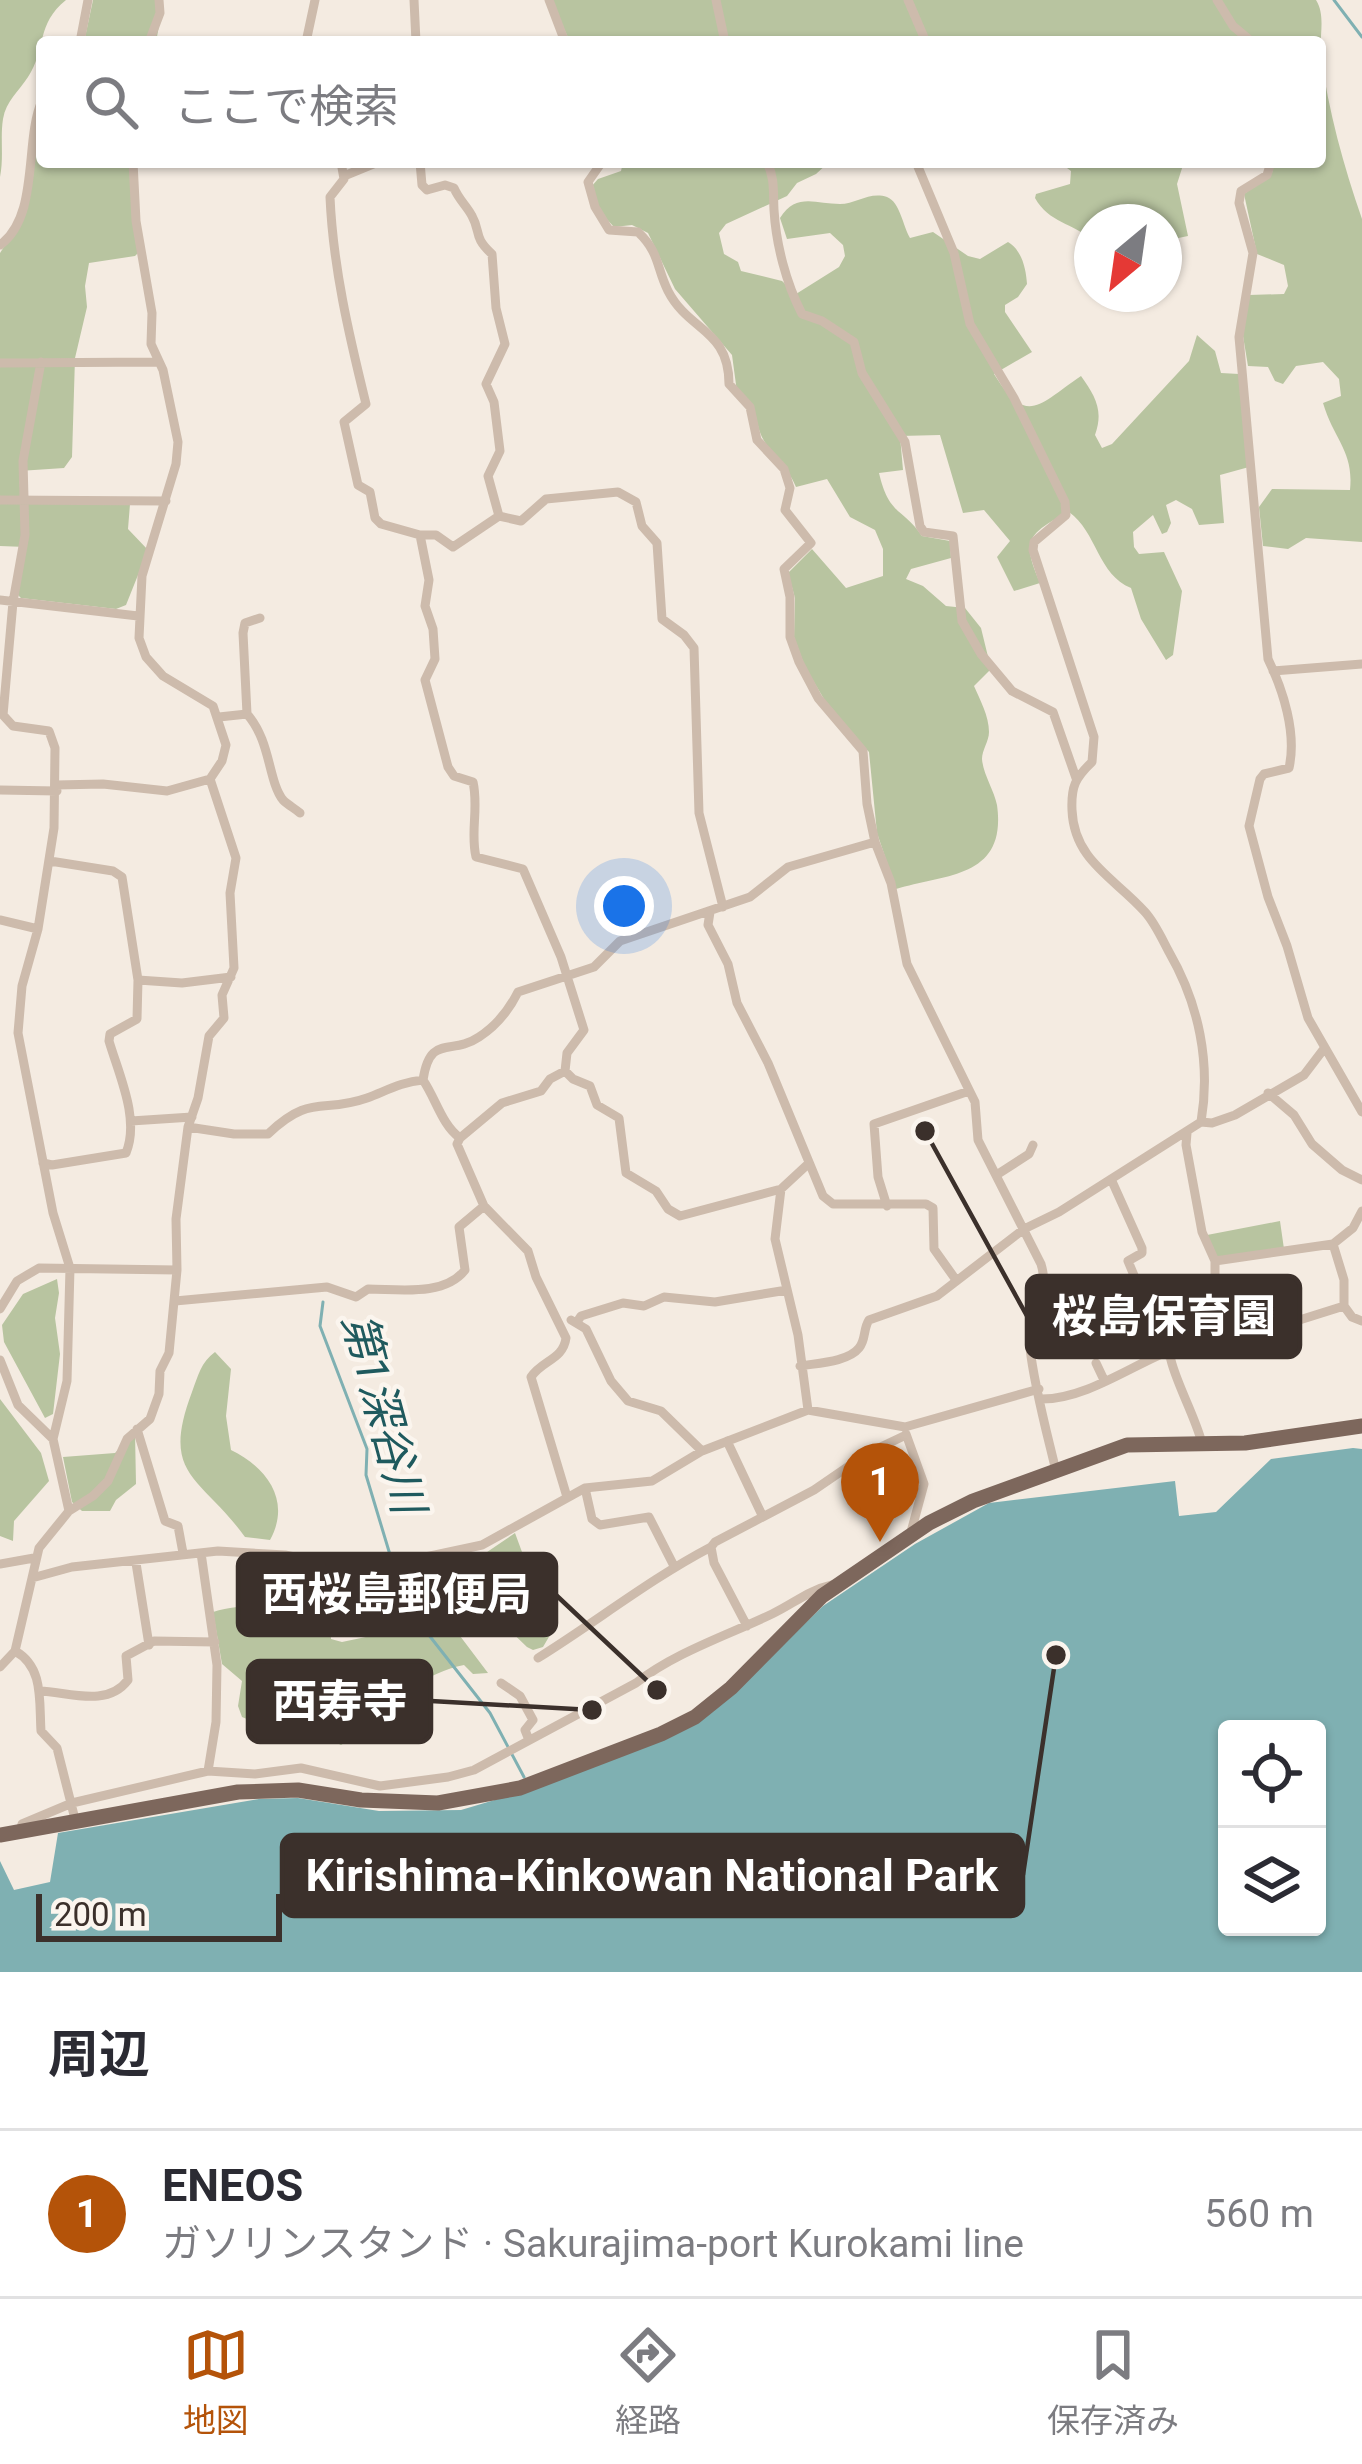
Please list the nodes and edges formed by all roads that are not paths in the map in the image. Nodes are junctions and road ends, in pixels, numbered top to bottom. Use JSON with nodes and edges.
{"nodes":[{"id":1,"x":88,"y":0,"type":"edge"},
{"id":2,"x":159,"y":0,"type":"edge"},
{"id":3,"x":315,"y":0,"type":"edge"},
{"id":4,"x":414,"y":0,"type":"edge"},
{"id":5,"x":549,"y":0,"type":"edge"},
{"id":6,"x":716,"y":0,"type":"edge"},
{"id":7,"x":908,"y":0,"type":"edge"},
{"id":8,"x":1217,"y":0,"type":"edge"},
{"id":9,"x":81,"y":36,"type":"edge"},
{"id":10,"x":151,"y":36,"type":"edge"},
{"id":11,"x":308,"y":36,"type":"edge"},
{"id":12,"x":416,"y":36,"type":"edge"},
{"id":13,"x":564,"y":36,"type":"edge"},
{"id":14,"x":724,"y":36,"type":"edge"},
{"id":15,"x":923,"y":36,"type":"edge"},
{"id":16,"x":1245,"y":36,"type":"edge"},
{"id":17,"x":36,"y":119,"type":"edge"},
{"id":18,"x":133,"y":168,"type":"edge"},
{"id":19,"x":342,"y":168,"type":"edge"},
{"id":20,"x":363,"y":168,"type":"edge"},
{"id":21,"x":421,"y":168,"type":"edge"},
{"id":22,"x":598,"y":168,"type":"edge"},
{"id":23,"x":769,"y":168,"type":"edge"},
{"id":24,"x":919,"y":168,"type":"edge"},
{"id":25,"x":1269,"y":168,"type":"edge"},
{"id":26,"x":344,"y":176,"type":"junction"},
{"id":27,"x":0,"y":245,"type":"edge"},
{"id":28,"x":0,"y":362,"type":"edge"},
{"id":29,"x":41,"y":362,"type":"junction"},
{"id":30,"x":159,"y":362,"type":"junction"},
{"id":31,"x":0,"y":500,"type":"edge"},
{"id":32,"x":166,"y":501,"type":"junction"},
{"id":33,"x":24,"y":502,"type":"junction"},
{"id":34,"x":499,"y":516,"type":"junction"},
{"id":35,"x":420,"y":535,"type":"junction"},
{"id":36,"x":0,"y":600,"type":"edge"},
{"id":37,"x":13,"y":602,"type":"junction"},
{"id":38,"x":138,"y":616,"type":"junction"},
{"id":39,"x":260,"y":618,"type":"dead end"},
{"id":40,"x":1362,"y":664,"type":"edge"},
{"id":41,"x":1273,"y":671,"type":"junction"},
{"id":42,"x":247,"y":714,"type":"junction"},
{"id":43,"x":219,"y":717,"type":"junction"},
{"id":44,"x":210,"y":778,"type":"junction"},
{"id":45,"x":1076,"y":778,"type":"junction"},
{"id":46,"x":57,"y":788,"type":"junction"},
{"id":47,"x":0,"y":790,"type":"edge"},
{"id":48,"x":300,"y":813,"type":"dead end"},
{"id":49,"x":875,"y":842,"type":"junction"},
{"id":50,"x":50,"y":861,"type":"junction"},
{"id":51,"x":723,"y":907,"type":"junction"},
{"id":52,"x":710,"y":912,"type":"junction"},
{"id":53,"x":0,"y":920,"type":"edge"},
{"id":54,"x":38,"y":929,"type":"junction"},
{"id":55,"x":231,"y":977,"type":"junction"},
{"id":56,"x":565,"y":978,"type":"junction"},
{"id":57,"x":138,"y":980,"type":"junction"},
{"id":58,"x":1323,"y":1050,"type":"junction"},
{"id":59,"x":566,"y":1071,"type":"junction"},
{"id":60,"x":420,"y":1080,"type":"junction"},
{"id":61,"x":968,"y":1091,"type":"junction"},
{"id":62,"x":1268,"y":1093,"type":"junction"},
{"id":63,"x":1362,"y":1112,"type":"edge"},
{"id":64,"x":131,"y":1120,"type":"junction"},
{"id":65,"x":190,"y":1122,"type":"junction"},
{"id":66,"x":1201,"y":1122,"type":"junction"},
{"id":67,"x":1187,"y":1133,"type":"junction"},
{"id":68,"x":460,"y":1138,"type":"junction"},
{"id":69,"x":1033,"y":1145,"type":"dead end"},
{"id":70,"x":43,"y":1163,"type":"junction"},
{"id":71,"x":808,"y":1164,"type":"junction"},
{"id":72,"x":998,"y":1174,"type":"junction"},
{"id":73,"x":1111,"y":1179,"type":"junction"},
{"id":74,"x":1362,"y":1180,"type":"edge"},
{"id":75,"x":781,"y":1189,"type":"junction"},
{"id":76,"x":484,"y":1205,"type":"junction"},
{"id":77,"x":887,"y":1206,"type":"junction"},
{"id":78,"x":1362,"y":1211,"type":"edge"},
{"id":79,"x":1024,"y":1229,"type":"junction"},
{"id":80,"x":1334,"y":1244,"type":"junction"},
{"id":81,"x":1215,"y":1261,"type":"junction"},
{"id":82,"x":70,"y":1268,"type":"junction"},
{"id":83,"x":177,"y":1270,"type":"junction"},
{"id":84,"x":956,"y":1280,"type":"junction"},
{"id":85,"x":787,"y":1290,"type":"junction"},
{"id":86,"x":175,"y":1301,"type":"junction"},
{"id":87,"x":1344,"y":1306,"type":"junction"},
{"id":88,"x":0,"y":1309,"type":"edge"},
{"id":89,"x":1362,"y":1321,"type":"edge"},
{"id":90,"x":560,"y":1322,"type":"junction"},
{"id":91,"x":577,"y":1322,"type":"junction"},
{"id":92,"x":1168,"y":1325,"type":"junction"},
{"id":93,"x":1167,"y":1353,"type":"junction"},
{"id":94,"x":0,"y":1360,"type":"edge"},
{"id":95,"x":1096,"y":1363,"type":"dead end"},
{"id":96,"x":800,"y":1366,"type":"junction"},
{"id":97,"x":1104,"y":1380,"type":"junction"},
{"id":98,"x":1040,"y":1394,"type":"junction"},
{"id":99,"x":808,"y":1409,"type":"junction"},
{"id":100,"x":1362,"y":1426,"type":"edge"},
{"id":101,"x":137,"y":1429,"type":"junction"},
{"id":102,"x":906,"y":1431,"type":"junction"},
{"id":103,"x":52,"y":1438,"type":"junction"},
{"id":104,"x":727,"y":1441,"type":"junction"},
{"id":105,"x":1202,"y":1443,"type":"junction"},
{"id":106,"x":702,"y":1451,"type":"junction"},
{"id":107,"x":1056,"y":1471,"type":"junction"},
{"id":108,"x":585,"y":1488,"type":"junction"},
{"id":109,"x":567,"y":1497,"type":"junction"},
{"id":110,"x":69,"y":1511,"type":"junction"},
{"id":111,"x":762,"y":1515,"type":"junction"},
{"id":112,"x":910,"y":1537,"type":"junction"},
{"id":113,"x":711,"y":1547,"type":"junction"},
{"id":114,"x":182,"y":1553,"type":"junction"},
{"id":115,"x":201,"y":1553,"type":"junction"},
{"id":116,"x":34,"y":1558,"type":"junction"},
{"id":117,"x":136,"y":1563,"type":"junction"},
{"id":118,"x":0,"y":1564,"type":"edge"},
{"id":119,"x":674,"y":1566,"type":"junction"},
{"id":120,"x":32,"y":1578,"type":"junction"},
{"id":121,"x":837,"y":1585,"type":"junction"},
{"id":122,"x":747,"y":1626,"type":"junction"},
{"id":123,"x":215,"y":1642,"type":"junction"},
{"id":124,"x":149,"y":1645,"type":"junction"},
{"id":125,"x":15,"y":1652,"type":"junction"},
{"id":126,"x":538,"y":1658,"type":"dead end"},
{"id":127,"x":0,"y":1667,"type":"edge"},
{"id":128,"x":502,"y":1683,"type":"dead end"},
{"id":129,"x":40,"y":1691,"type":"junction"},
{"id":130,"x":529,"y":1740,"type":"junction"},
{"id":131,"x":208,"y":1771,"type":"junction"},
{"id":132,"x":72,"y":1803,"type":"junction"},
{"id":133,"x":76,"y":1823,"type":"junction"},
{"id":134,"x":20,"y":1832,"type":"junction"},
{"id":135,"x":0,"y":1835,"type":"edge"}],
"edges":[{"from":1,"to":9,"type":"street"},
{"from":2,"to":10,"type":"street"},
{"from":3,"to":11,"type":"street"},
{"from":4,"to":12,"type":"street"},
{"from":5,"to":13,"type":"street"},
{"from":6,"to":14,"type":"street"},
{"from":7,"to":15,"type":"street"},
{"from":8,"to":16,"type":"street"},
{"from":17,"to":27,"type":"street"},
{"from":18,"to":30,"type":"street"},
{"from":19,"to":26,"type":"street"},
{"from":20,"to":26,"type":"street"},
{"from":21,"to":34,"type":"street"},
{"from":22,"to":49,"type":"street"},
{"from":23,"to":45,"type":"street"},
{"from":24,"to":45,"type":"street"},
{"from":25,"to":41,"type":"street"},
{"from":26,"to":35,"type":"street"},
{"from":28,"to":29,"type":"street"},
{"from":29,"to":30,"type":"street"},
{"from":29,"to":33,"type":"street"},
{"from":30,"to":32,"type":"street"},
{"from":31,"to":33,"type":"street"},
{"from":32,"to":33,"type":"street"},
{"from":32,"to":38,"type":"street"},
{"from":33,"to":37,"type":"street"},
{"from":34,"to":35,"type":"street"},
{"from":34,"to":51,"type":"street"},
{"from":35,"to":56,"type":"street"},
{"from":36,"to":37,"type":"street"},
{"from":37,"to":38,"type":"street"},
{"from":37,"to":46,"type":"street"},
{"from":38,"to":43,"type":"street"},
{"from":39,"to":42,"type":"street"},
{"from":40,"to":41,"type":"street"},
{"from":41,"to":58,"type":"street"},
{"from":42,"to":43,"type":"street"},
{"from":42,"to":48,"type":"street"},
{"from":43,"to":44,"type":"street"},
{"from":44,"to":46,"type":"street"},
{"from":44,"to":55,"type":"street"},
{"from":45,"to":66,"type":"street"},
{"from":46,"to":47,"type":"street"},
{"from":46,"to":50,"type":"street"},
{"from":49,"to":51,"type":"street"},
{"from":49,"to":61,"type":"street"},
{"from":50,"to":54,"type":"street"},
{"from":50,"to":57,"type":"street"},
{"from":51,"to":52,"type":"street"},
{"from":52,"to":56,"type":"street"},
{"from":52,"to":71,"type":"street"},
{"from":53,"to":54,"type":"street"},
{"from":54,"to":70,"type":"street"},
{"from":55,"to":57,"type":"street"},
{"from":55,"to":65,"type":"street"},
{"from":56,"to":59,"type":"street"},
{"from":56,"to":60,"type":"street"},
{"from":57,"to":64,"type":"street"},
{"from":58,"to":62,"type":"street"},
{"from":58,"to":63,"type":"street"},
{"from":59,"to":68,"type":"street"},
{"from":59,"to":75,"type":"street"},
{"from":60,"to":65,"type":"street"},
{"from":60,"to":68,"type":"street"},
{"from":61,"to":72,"type":"street"},
{"from":61,"to":77,"type":"street"},
{"from":62,"to":66,"type":"street"},
{"from":62,"to":74,"type":"street"},
{"from":64,"to":65,"type":"street"},
{"from":64,"to":70,"type":"street"},
{"from":65,"to":83,"type":"street"},
{"from":66,"to":67,"type":"street"},
{"from":67,"to":73,"type":"street"},
{"from":67,"to":81,"type":"street"},
{"from":68,"to":76,"type":"street"},
{"from":69,"to":72,"type":"street"},
{"from":70,"to":82,"type":"street"},
{"from":71,"to":75,"type":"street"},
{"from":71,"to":77,"type":"street"},
{"from":72,"to":79,"type":"street"},
{"from":73,"to":79,"type":"street"},
{"from":73,"to":92,"type":"street"},
{"from":75,"to":85,"type":"street"},
{"from":76,"to":86,"type":"street"},
{"from":76,"to":90,"type":"street"},
{"from":77,"to":84,"type":"street"},
{"from":78,"to":80,"type":"street"},
{"from":79,"to":84,"type":"street"},
{"from":79,"to":98,"type":"street"},
{"from":80,"to":81,"type":"street"},
{"from":80,"to":87,"type":"street"},
{"from":81,"to":92,"type":"street"},
{"from":82,"to":83,"type":"street"},
{"from":82,"to":88,"type":"street"},
{"from":82,"to":103,"type":"street"},
{"from":83,"to":86,"type":"street"},
{"from":84,"to":96,"type":"street"},
{"from":85,"to":91,"type":"street"},
{"from":85,"to":96,"type":"street"},
{"from":86,"to":101,"type":"street"},
{"from":87,"to":89,"type":"street"},
{"from":87,"to":93,"type":"street"},
{"from":90,"to":91,"type":"street"},
{"from":90,"to":109,"type":"street"},
{"from":91,"to":106,"type":"street"},
{"from":92,"to":93,"type":"street"},
{"from":93,"to":97,"type":"street"},
{"from":93,"to":105,"type":"street"},
{"from":94,"to":103,"type":"street"},
{"from":95,"to":97,"type":"street"},
{"from":96,"to":99,"type":"street"},
{"from":97,"to":98,"type":"street"},
{"from":98,"to":102,"type":"street"},
{"from":98,"to":107,"type":"street"},
{"from":99,"to":102,"type":"street"},
{"from":99,"to":104,"type":"street"},
{"from":100,"to":105,"type":"main road"},
{"from":101,"to":110,"type":"street"},
{"from":101,"to":114,"type":"street"},
{"from":102,"to":111,"type":"street"},
{"from":102,"to":112,"type":"street"},
{"from":103,"to":110,"type":"street"},
{"from":104,"to":106,"type":"street"},
{"from":104,"to":111,"type":"street"},
{"from":105,"to":107,"type":"main road"},
{"from":106,"to":108,"type":"street"},
{"from":107,"to":112,"type":"main road"},
{"from":108,"to":109,"type":"street"},
{"from":108,"to":119,"type":"street"},
{"from":109,"to":115,"type":"street"},
{"from":110,"to":116,"type":"street"},
{"from":111,"to":113,"type":"street"},
{"from":112,"to":121,"type":"main road"},
{"from":113,"to":119,"type":"street"},
{"from":113,"to":122,"type":"street"},
{"from":114,"to":115,"type":"street"},
{"from":114,"to":117,"type":"street"},
{"from":115,"to":123,"type":"street"},
{"from":116,"to":118,"type":"street"},
{"from":116,"to":120,"type":"street"},
{"from":117,"to":120,"type":"street"},
{"from":117,"to":124,"type":"street"},
{"from":119,"to":126,"type":"street"},
{"from":120,"to":125,"type":"street"},
{"from":121,"to":122,"type":"street"},
{"from":121,"to":133,"type":"main road"},
{"from":122,"to":130,"type":"street"},
{"from":123,"to":124,"type":"street"},
{"from":123,"to":131,"type":"street"},
{"from":124,"to":129,"type":"street"},
{"from":125,"to":127,"type":"street"},
{"from":125,"to":129,"type":"street"},
{"from":128,"to":130,"type":"street"},
{"from":129,"to":132,"type":"street"},
{"from":130,"to":131,"type":"street"},
{"from":131,"to":132,"type":"street"},
{"from":132,"to":133,"type":"street"},
{"from":132,"to":134,"type":"street"},
{"from":133,"to":134,"type":"main road"},
{"from":134,"to":135,"type":"main road"}]}
